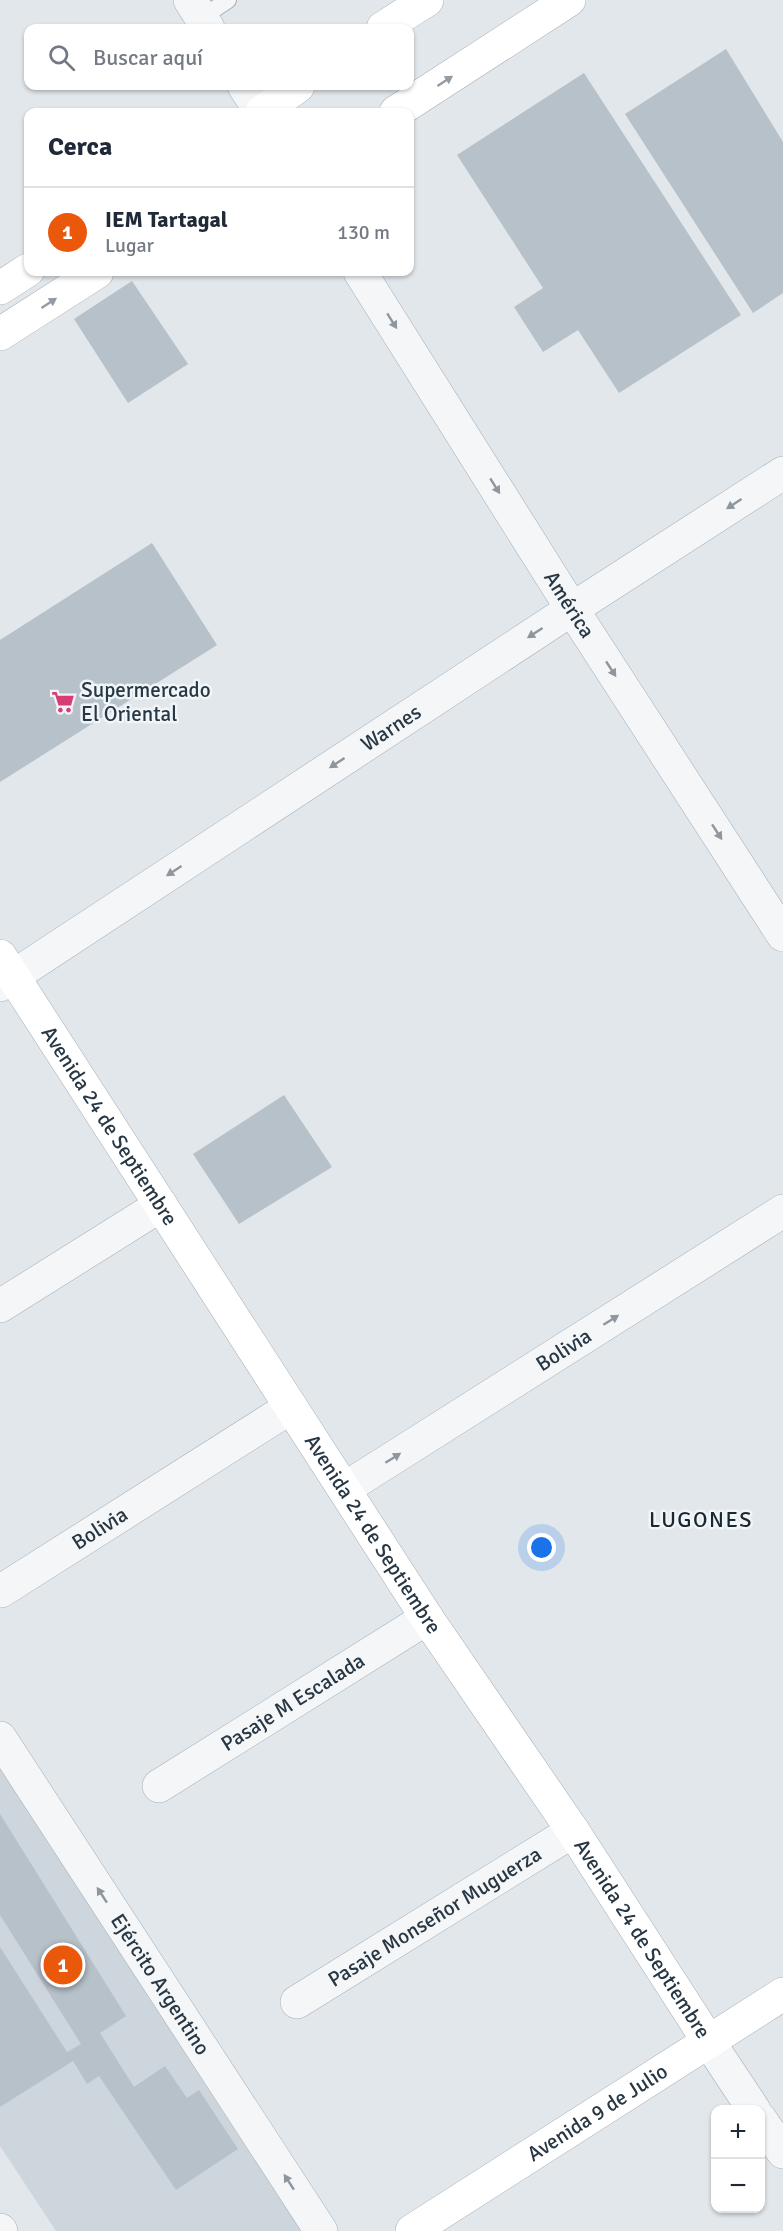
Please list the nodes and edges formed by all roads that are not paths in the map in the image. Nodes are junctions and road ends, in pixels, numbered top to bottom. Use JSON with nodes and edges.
{"nodes":[{"id":1,"x":228,"y":0,"type":"edge"},
{"id":2,"x":427,"y":0,"type":"edge"},
{"id":3,"x":569,"y":0,"type":"edge"},
{"id":4,"x":200,"y":15,"type":"edge"},
{"id":5,"x":389,"y":24,"type":"edge"},
{"id":6,"x":247,"y":90,"type":"edge"},
{"id":7,"x":292,"y":90,"type":"edge"},
{"id":8,"x":258,"y":108,"type":"edge"},
{"id":9,"x":267,"y":108,"type":"edge"},
{"id":10,"x":402,"y":108,"type":"edge"},
{"id":11,"x":24,"y":273,"type":"edge"},
{"id":12,"x":91,"y":276,"type":"edge"},
{"id":13,"x":363,"y":276,"type":"edge"},
{"id":14,"x":0,"y":288,"type":"edge"},
{"id":15,"x":0,"y":333,"type":"edge"},
{"id":16,"x":783,"y":473,"type":"edge"},
{"id":17,"x":572,"y":609,"type":"junction"},
{"id":18,"x":783,"y":935,"type":"edge"},
{"id":19,"x":4,"y":972,"type":"edge"},
{"id":20,"x":161,"y":1205,"type":"junction"},
{"id":21,"x":783,"y":1211,"type":"edge"},
{"id":22,"x":0,"y":1306,"type":"edge"},
{"id":23,"x":291,"y":1407,"type":"junction"},
{"id":24,"x":344,"y":1489,"type":"junction"},
{"id":25,"x":1,"y":1591,"type":"edge"},
{"id":26,"x":427,"y":1618,"type":"junction"},
{"id":27,"x":0,"y":1738,"type":"edge"},
{"id":28,"x":159,"y":1786,"type":"dead end"},
{"id":29,"x":573,"y":1831,"type":"junction"},
{"id":30,"x":783,"y":1994,"type":"edge"},
{"id":31,"x":297,"y":2002,"type":"dead end"},
{"id":32,"x":709,"y":2042,"type":"junction"},
{"id":33,"x":751,"y":2105,"type":"edge"},
{"id":34,"x":765,"y":2126,"type":"edge"},
{"id":35,"x":783,"y":2152,"type":"edge"},
{"id":36,"x":321,"y":2231,"type":"edge"},
{"id":37,"x":412,"y":2231,"type":"edge"}],
"edges":[{"from":1,"to":4,"type":"lane"},
{"from":2,"to":5,"type":"main road"},
{"from":10,"to":3,"type":"main road","one_way":true},
{"from":6,"to":8,"type":"street"},
{"from":7,"to":9,"type":"main road"},
{"from":11,"to":14,"type":"main road"},
{"from":15,"to":12,"type":"main road","one_way":true},
{"from":13,"to":17,"type":"street","name":"América","one_way":true},
{"from":16,"to":17,"type":"street","name":"Warnes","one_way":true},
{"from":17,"to":18,"type":"street","name":"América","one_way":true},
{"from":17,"to":19,"type":"street","name":"Warnes","one_way":true},
{"from":19,"to":20,"type":"main road","name":"Avenida 24 de Septiembre"},
{"from":20,"to":22,"type":"street"},
{"from":20,"to":23,"type":"main road","name":"Avenida 24 de Septiembre"},
{"from":24,"to":21,"type":"street","name":"Bolivia","one_way":true},
{"from":23,"to":24,"type":"main road","name":"Avenida 24 de Septiembre"},
{"from":23,"to":25,"type":"street","name":"Bolivia"},
{"from":24,"to":26,"type":"main road","name":"Avenida 24 de Septiembre"},
{"from":26,"to":28,"type":"street","name":"Pasaje M Escalada"},
{"from":26,"to":29,"type":"main road","name":"Avenida 24 de Septiembre"},
{"from":36,"to":27,"type":"street","name":"Ejército Argentino","one_way":true},
{"from":29,"to":31,"type":"street","name":"Pasaje Monseñor Muguerza"},
{"from":29,"to":32,"type":"main road","name":"Avenida 24 de Septiembre"},
{"from":30,"to":32,"type":"main road","name":"Avenida 9 de Julio"},
{"from":32,"to":33,"type":"street","name":"Avenida 24 de Septiembre"},
{"from":32,"to":37,"type":"main road","name":"Avenida 9 de Julio"},
{"from":34,"to":35,"type":"street"}]}
